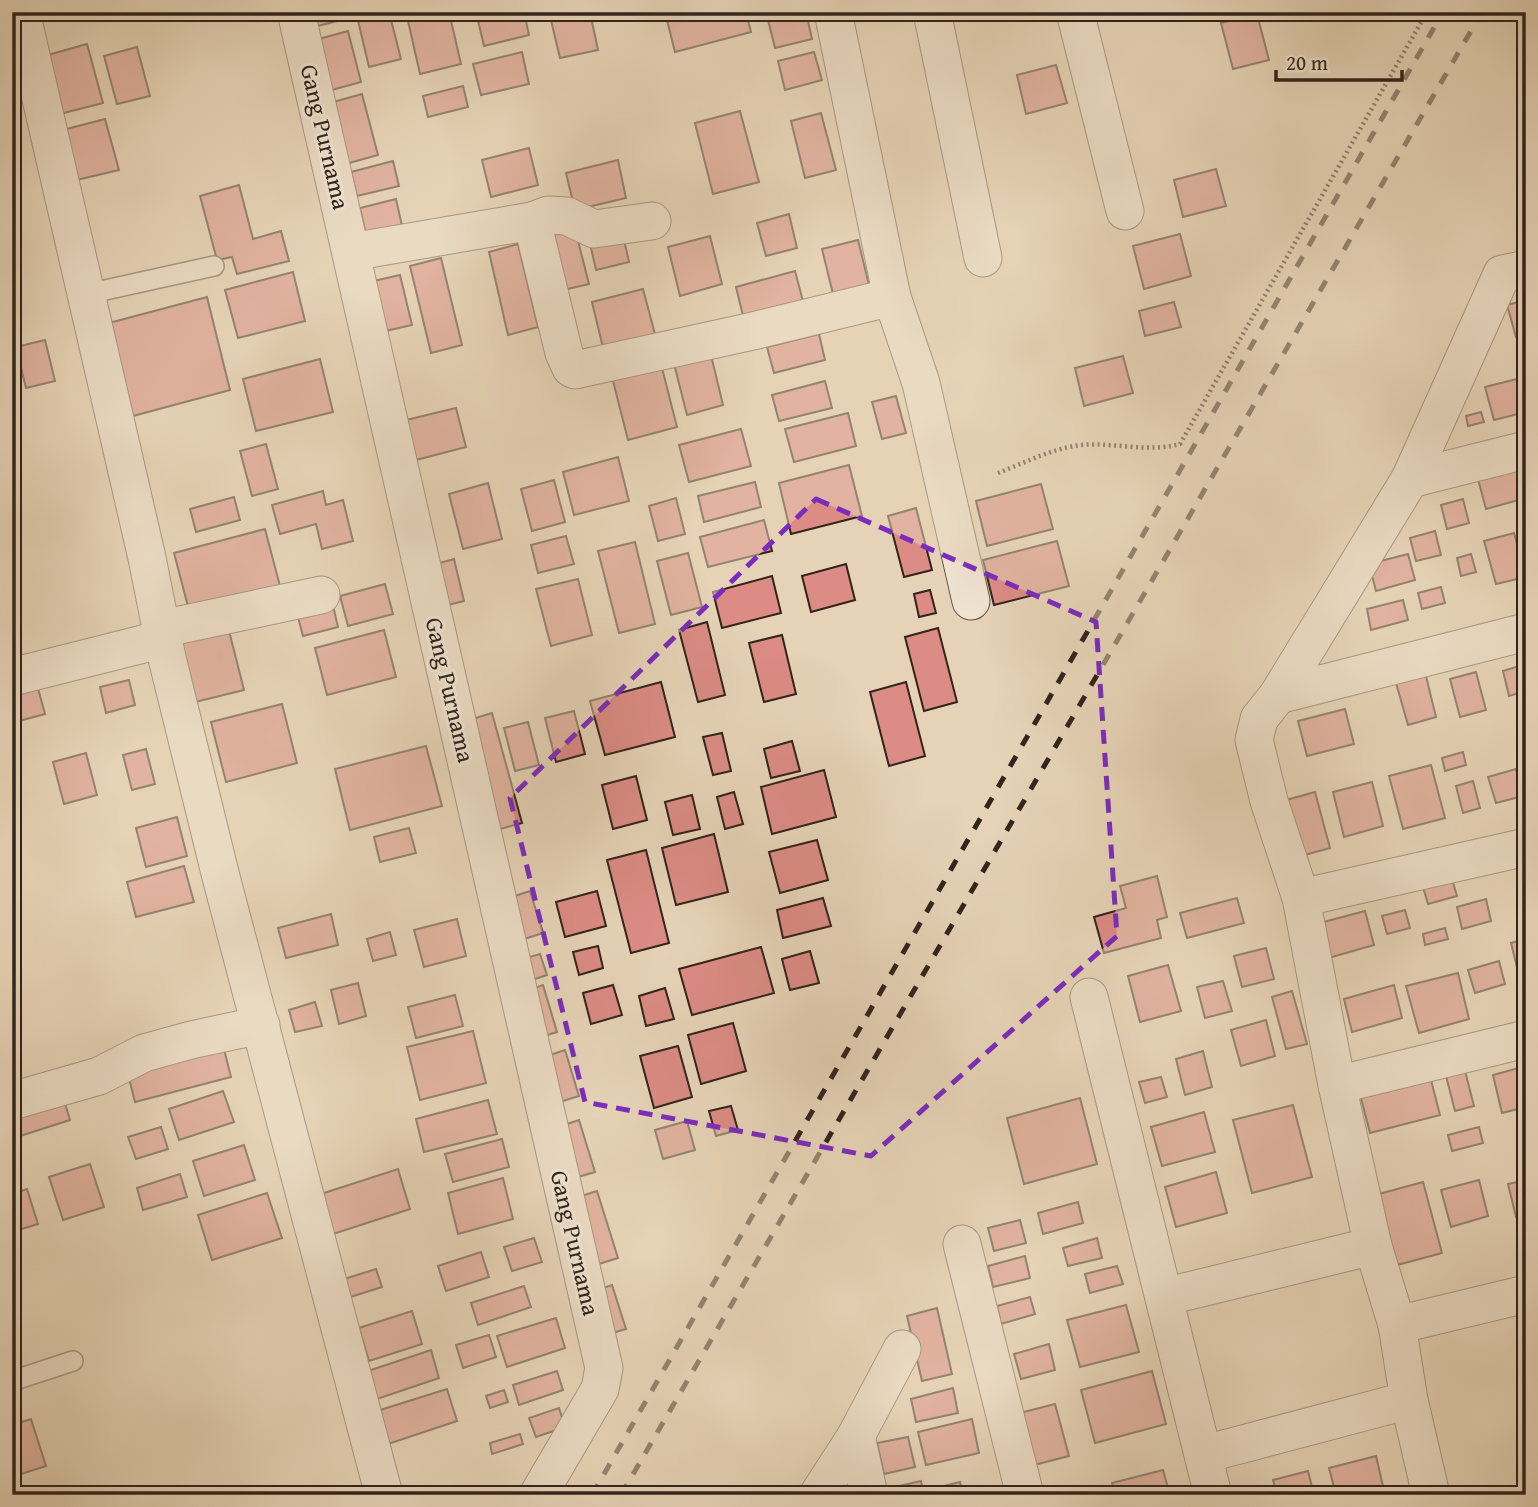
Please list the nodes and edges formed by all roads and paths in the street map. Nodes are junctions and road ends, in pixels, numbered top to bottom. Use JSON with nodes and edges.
{"nodes":[{"id":1,"x":21,"y":12,"type":"edge"},
{"id":2,"x":296,"y":12,"type":"edge"},
{"id":3,"x":833,"y":12,"type":"edge"},
{"id":4,"x":932,"y":12,"type":"edge"},
{"id":5,"x":1075,"y":12,"type":"edge"},
{"id":6,"x":1427,"y":12,"type":"edge"},
{"id":7,"x":1125,"y":211,"type":"dead end"},
{"id":8,"x":532,"y":221,"type":"junction"},
{"id":9,"x":652,"y":221,"type":"dead end"},
{"id":10,"x":351,"y":252,"type":"junction"},
{"id":11,"x":983,"y":258,"type":"dead end"},
{"id":12,"x":214,"y":266,"type":"dead end"},
{"id":13,"x":1526,"y":270,"type":"edge"},
{"id":14,"x":87,"y":294,"type":"junction"},
{"id":15,"x":892,"y":297,"type":"junction"},
{"id":16,"x":1526,"y":450,"type":"edge"},
{"id":17,"x":998,"y":472,"type":"dead end"},
{"id":18,"x":1410,"y":479,"type":"junction"},
{"id":19,"x":321,"y":595,"type":"dead end"},
{"id":20,"x":971,"y":601,"type":"dead end"},
{"id":21,"x":1526,"y":632,"type":"edge"},
{"id":22,"x":162,"y":634,"type":"junction"},
{"id":23,"x":12,"y":677,"type":"edge"},
{"id":24,"x":1278,"y":695,"type":"junction"},
{"id":25,"x":1526,"y":847,"type":"edge"},
{"id":26,"x":1301,"y":898,"type":"junction"},
{"id":27,"x":1089,"y":997,"type":"dead end"},
{"id":28,"x":261,"y":1026,"type":"junction"},
{"id":29,"x":1526,"y":1039,"type":"edge"},
{"id":30,"x":1337,"y":1085,"type":"junction"},
{"id":31,"x":12,"y":1101,"type":"edge"},
{"id":32,"x":962,"y":1244,"type":"dead end"},
{"id":33,"x":1373,"y":1246,"type":"junction"},
{"id":34,"x":1526,"y":1294,"type":"edge"},
{"id":35,"x":1164,"y":1297,"type":"junction"},
{"id":36,"x":1397,"y":1325,"type":"junction"},
{"id":37,"x":902,"y":1349,"type":"dead end"},
{"id":38,"x":73,"y":1361,"type":"dead end"},
{"id":39,"x":12,"y":1381,"type":"edge"},
{"id":40,"x":1409,"y":1400,"type":"junction"},
{"id":41,"x":856,"y":1436,"type":"junction"},
{"id":42,"x":1205,"y":1454,"type":"junction"},
{"id":43,"x":384,"y":1495,"type":"edge"},
{"id":44,"x":538,"y":1495,"type":"edge"},
{"id":45,"x":818,"y":1495,"type":"edge"},
{"id":46,"x":869,"y":1495,"type":"edge"},
{"id":47,"x":1025,"y":1495,"type":"edge"},
{"id":48,"x":1213,"y":1495,"type":"edge"},
{"id":49,"x":1431,"y":1495,"type":"edge"}],
"edges":[{"from":1,"to":14,"type":"street"},
{"from":2,"to":10,"type":"street","name":"Gang Purnama"},
{"from":3,"to":15,"type":"street"},
{"from":4,"to":11,"type":"street"},
{"from":5,"to":7,"type":"street"},
{"from":6,"to":17,"type":"path"},
{"from":8,"to":9,"type":"street"},
{"from":8,"to":10,"type":"street"},
{"from":8,"to":15,"type":"street"},
{"from":10,"to":44,"type":"street","name":"Gang Purnama"},
{"from":12,"to":14,"type":"lane"},
{"from":13,"to":18,"type":"street"},
{"from":14,"to":22,"type":"street"},
{"from":15,"to":20,"type":"street"},
{"from":16,"to":18,"type":"street"},
{"from":18,"to":24,"type":"street"},
{"from":19,"to":22,"type":"street"},
{"from":21,"to":24,"type":"street"},
{"from":22,"to":23,"type":"street"},
{"from":22,"to":28,"type":"street"},
{"from":24,"to":26,"type":"street"},
{"from":25,"to":26,"type":"street"},
{"from":26,"to":30,"type":"street"},
{"from":27,"to":35,"type":"street"},
{"from":28,"to":31,"type":"street"},
{"from":28,"to":43,"type":"street"},
{"from":29,"to":30,"type":"street"},
{"from":30,"to":33,"type":"street"},
{"from":32,"to":47,"type":"street"},
{"from":33,"to":35,"type":"street"},
{"from":33,"to":36,"type":"street"},
{"from":34,"to":36,"type":"street"},
{"from":35,"to":42,"type":"street"},
{"from":36,"to":40,"type":"street"},
{"from":37,"to":41,"type":"street"},
{"from":38,"to":39,"type":"lane"},
{"from":40,"to":42,"type":"street"},
{"from":40,"to":49,"type":"street"},
{"from":41,"to":45,"type":"street"},
{"from":41,"to":46,"type":"street"},
{"from":42,"to":48,"type":"street"}]}
